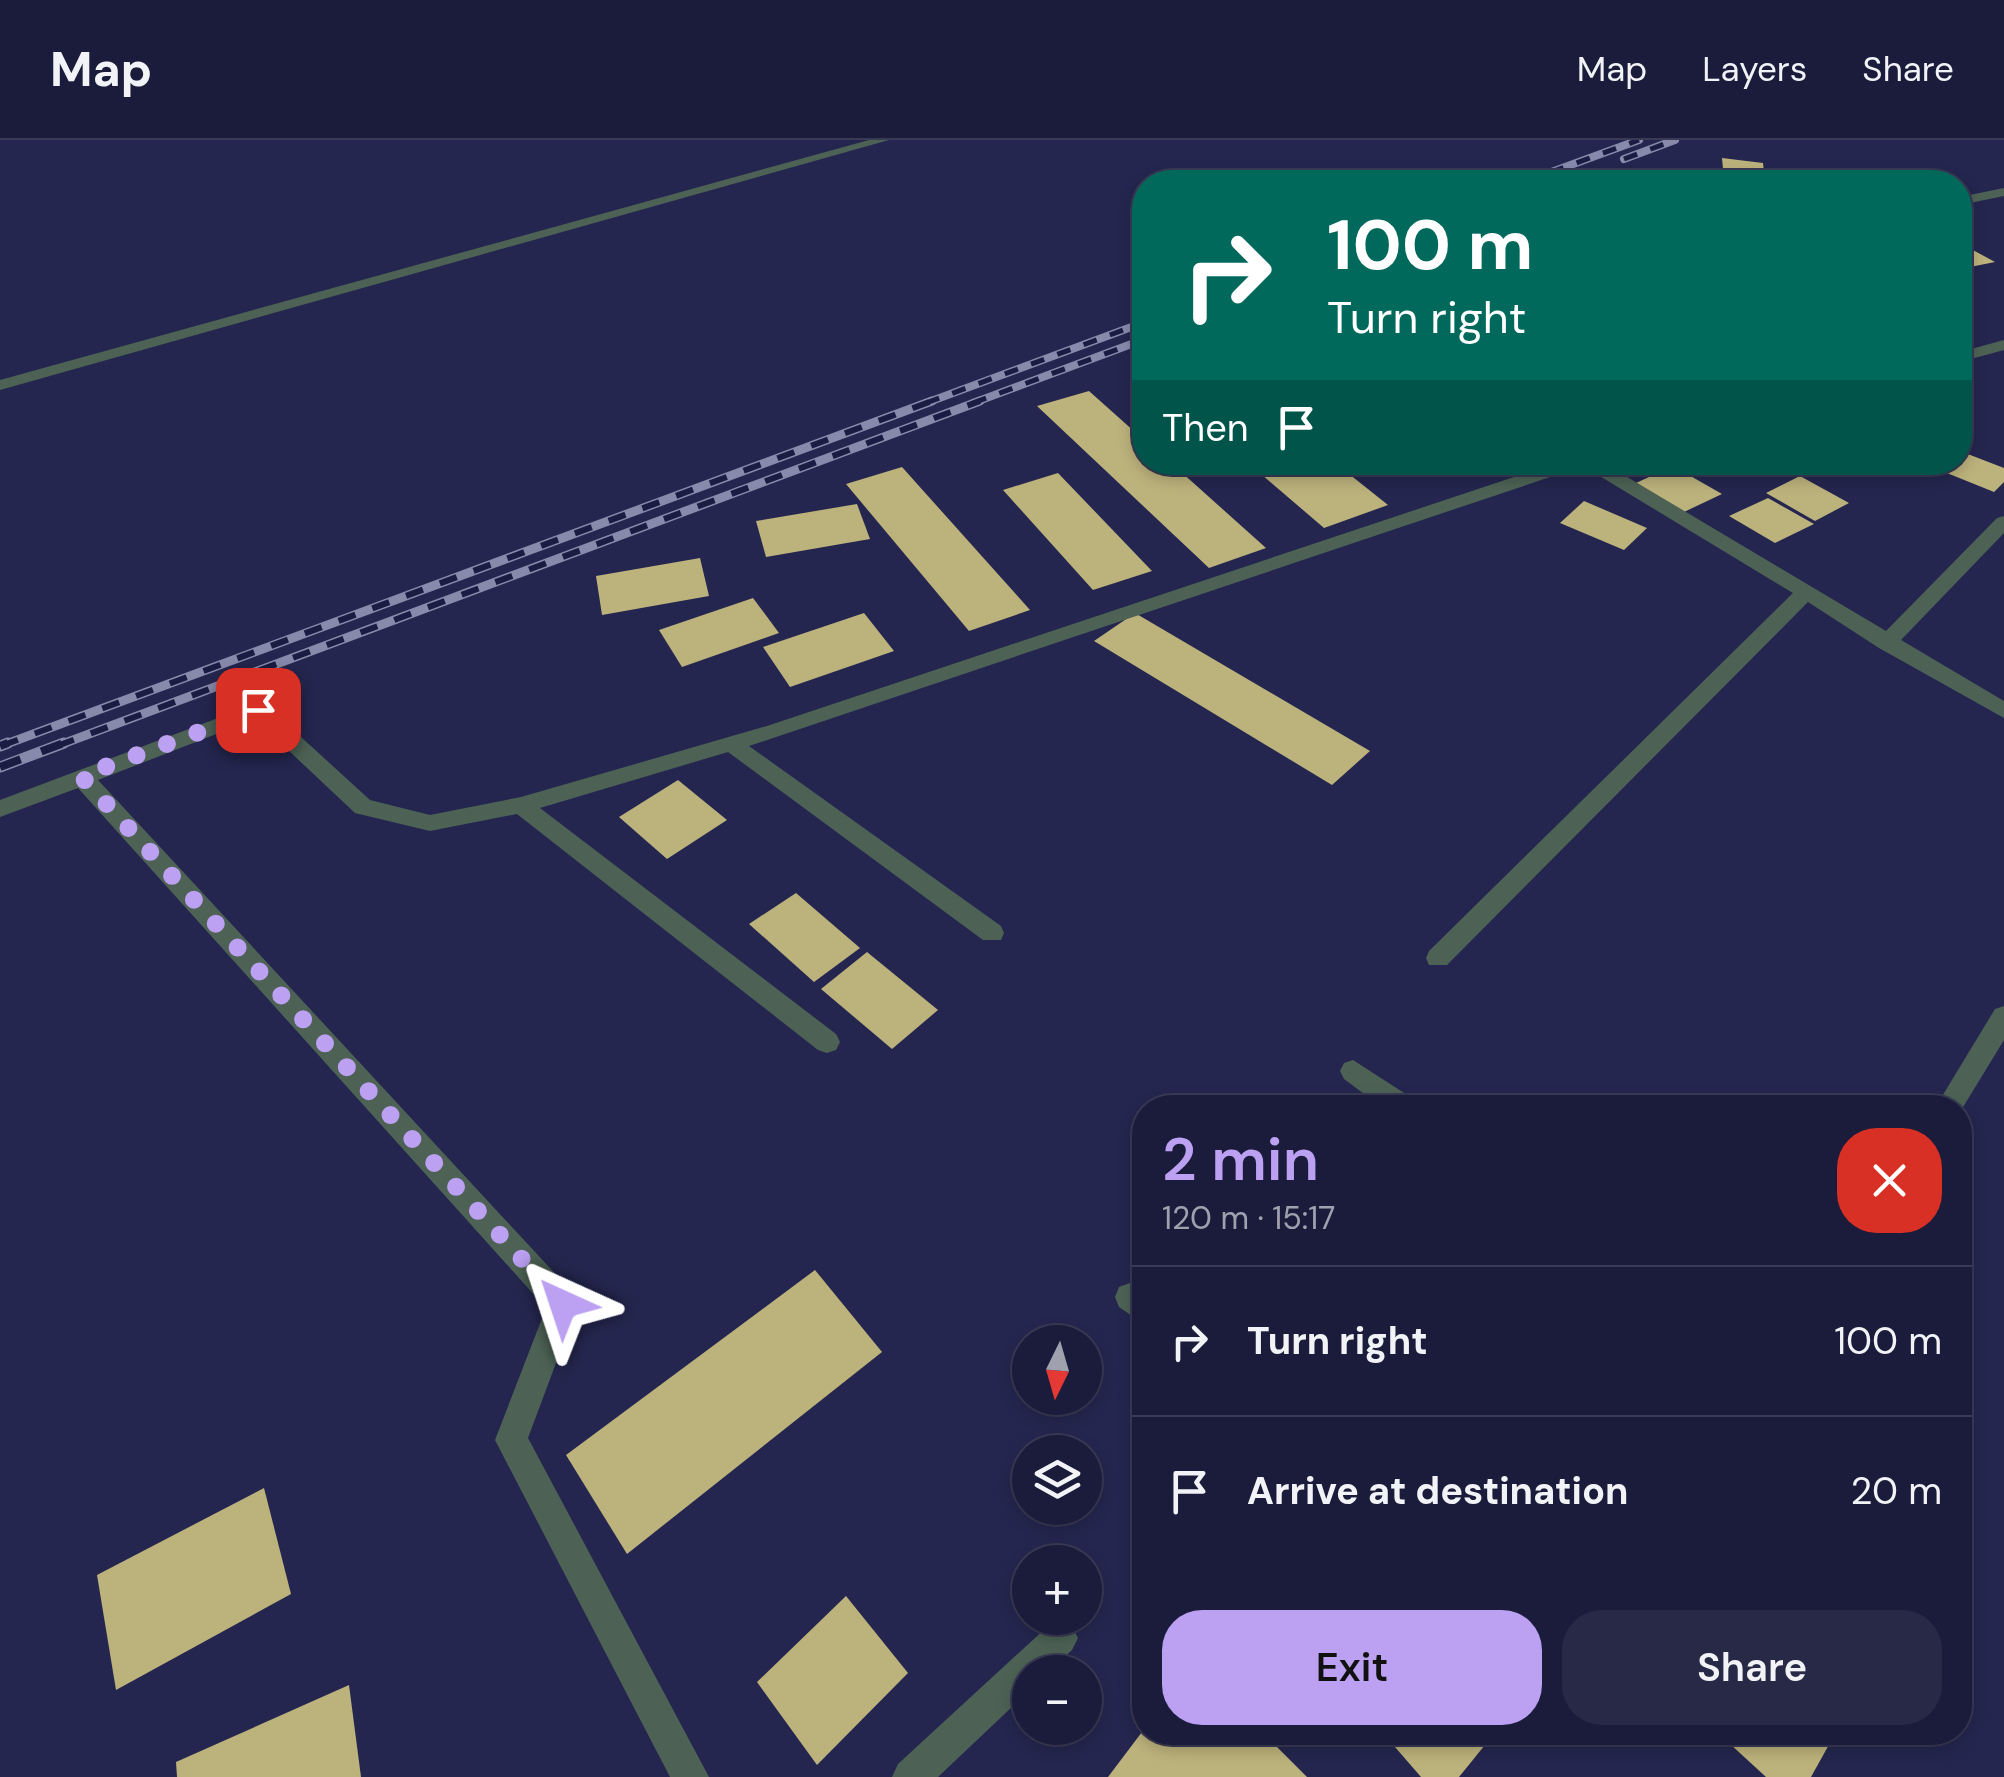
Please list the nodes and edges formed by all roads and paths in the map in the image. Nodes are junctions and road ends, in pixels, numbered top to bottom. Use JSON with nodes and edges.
{"nodes":[{"id":1,"x":884,"y":140,"type":"edge"},
{"id":2,"x":2004,"y":192,"type":"edge"},
{"id":3,"x":1972,"y":198,"type":"edge"},
{"id":4,"x":2004,"y":346,"type":"edge"},
{"id":5,"x":1972,"y":355,"type":"edge"},
{"id":6,"x":0,"y":385,"type":"edge"},
{"id":7,"x":1539,"y":475,"type":"edge"},
{"id":8,"x":1610,"y":475,"type":"edge"},
{"id":9,"x":2004,"y":522,"type":"edge"},
{"id":10,"x":1804,"y":594,"type":"junction"},
{"id":11,"x":1886,"y":644,"type":"junction"},
{"id":12,"x":2004,"y":711,"type":"edge"},
{"id":13,"x":731,"y":744,"type":"junction"},
{"id":14,"x":81,"y":776,"type":"junction"},
{"id":15,"x":520,"y":804,"type":"junction"},
{"id":16,"x":0,"y":808,"type":"edge"},
{"id":17,"x":992,"y":933,"type":"dead end"},
{"id":18,"x":1438,"y":958,"type":"dead end"},
{"id":19,"x":2004,"y":1017,"type":"edge"},
{"id":20,"x":827,"y":1042,"type":"dead end"},
{"id":21,"x":1353,"y":1070,"type":"dead end"},
{"id":22,"x":1387,"y":1095,"type":"edge"},
{"id":23,"x":1956,"y":1095,"type":"edge"},
{"id":24,"x":1060,"y":1638,"type":"dead end"},
{"id":25,"x":690,"y":1777,"type":"edge"},
{"id":26,"x":910,"y":1777,"type":"edge"}],
"edges":[{"from":1,"to":6,"type":"street"},
{"from":2,"to":3,"type":"street"},
{"from":4,"to":5,"type":"street"},
{"from":7,"to":13,"type":"street"},
{"from":8,"to":10,"type":"street"},
{"from":9,"to":11,"type":"street"},
{"from":10,"to":11,"type":"street"},
{"from":10,"to":18,"type":"street"},
{"from":11,"to":12,"type":"street"},
{"from":13,"to":15,"type":"street"},
{"from":13,"to":17,"type":"street"},
{"from":14,"to":15,"type":"street"},
{"from":14,"to":16,"type":"street"},
{"from":14,"to":25,"type":"street"},
{"from":15,"to":20,"type":"street"},
{"from":19,"to":23,"type":"street"},
{"from":21,"to":22,"type":"street"},
{"from":24,"to":26,"type":"street"}]}
